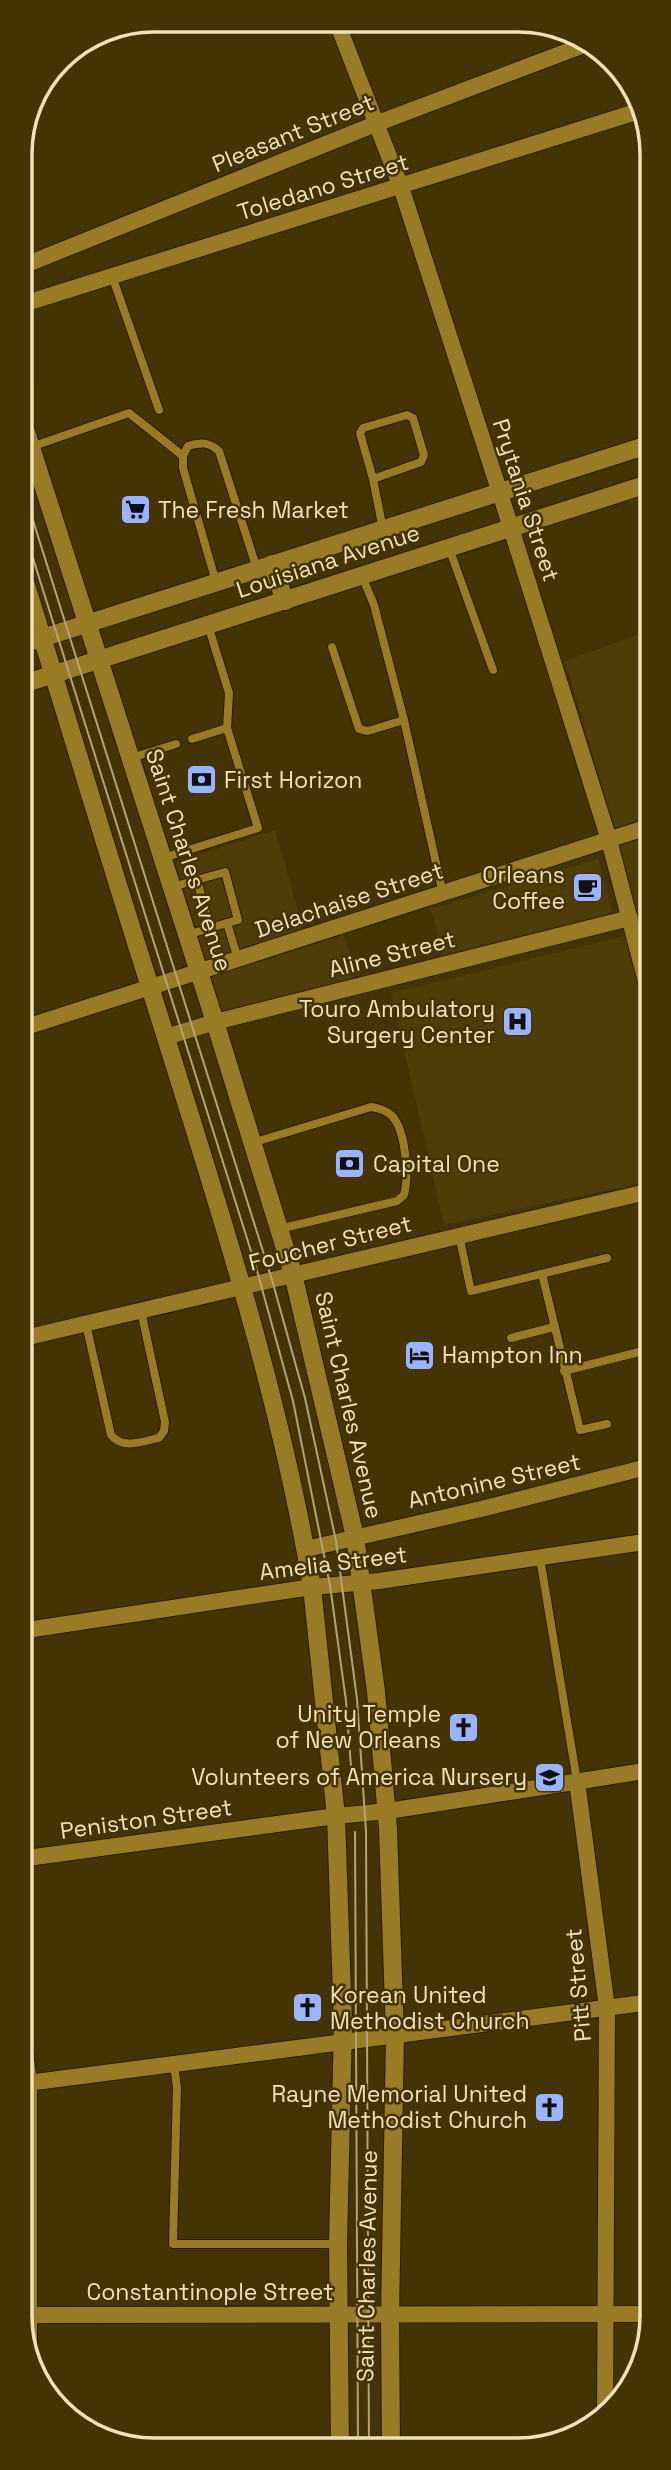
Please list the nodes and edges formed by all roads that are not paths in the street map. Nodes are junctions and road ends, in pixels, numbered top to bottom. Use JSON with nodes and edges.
{"nodes":[{"id":1,"x":341,"y":32,"type":"edge"},
{"id":2,"x":578,"y":47,"type":"edge"},
{"id":3,"x":632,"y":113,"type":"edge"},
{"id":4,"x":378,"y":122,"type":"junction"},
{"id":5,"x":401,"y":187,"type":"junction"},
{"id":6,"x":32,"y":262,"type":"edge"},
{"id":7,"x":113,"y":276,"type":"junction"},
{"id":8,"x":32,"y":301,"type":"edge"},
{"id":9,"x":159,"y":410,"type":"dead end"},
{"id":10,"x":32,"y":446,"type":"edge"},
{"id":11,"x":640,"y":448,"type":"edge"},
{"id":12,"x":32,"y":453,"type":"edge"},
{"id":13,"x":183,"y":456,"type":"junction"},
{"id":14,"x":373,"y":479,"type":"junction"},
{"id":15,"x":640,"y":487,"type":"edge"},
{"id":16,"x":500,"y":493,"type":"junction"},
{"id":17,"x":383,"y":529,"type":"junction"},
{"id":18,"x":511,"y":529,"type":"junction"},
{"id":19,"x":449,"y":548,"type":"junction"},
{"id":20,"x":265,"y":567,"type":"junction"},
{"id":21,"x":362,"y":576,"type":"junction"},
{"id":22,"x":216,"y":582,"type":"junction"},
{"id":23,"x":285,"y":601,"type":"junction"},
{"id":24,"x":32,"y":605,"type":"edge"},
{"id":25,"x":88,"y":623,"type":"junction"},
{"id":26,"x":208,"y":625,"type":"junction"},
{"id":27,"x":42,"y":638,"type":"junction"},
{"id":28,"x":32,"y":641,"type":"edge"},
{"id":29,"x":332,"y":647,"type":"dead end"},
{"id":30,"x":100,"y":660,"type":"junction"},
{"id":31,"x":493,"y":670,"type":"dead end"},
{"id":32,"x":53,"y":674,"type":"junction"},
{"id":33,"x":32,"y":681,"type":"edge"},
{"id":34,"x":404,"y":720,"type":"junction"},
{"id":35,"x":227,"y":728,"type":"junction"},
{"id":36,"x":192,"y":739,"type":"dead end"},
{"id":37,"x":176,"y":744,"type":"dead end"},
{"id":38,"x":131,"y":758,"type":"junction"},
{"id":39,"x":640,"y":830,"type":"edge"},
{"id":40,"x":609,"y":840,"type":"junction"},
{"id":41,"x":163,"y":858,"type":"junction"},
{"id":42,"x":197,"y":880,"type":"junction"},
{"id":43,"x":172,"y":887,"type":"junction"},
{"id":44,"x":443,"y":894,"type":"junction"},
{"id":45,"x":631,"y":918,"type":"junction"},
{"id":46,"x":227,"y":923,"type":"junction"},
{"id":47,"x":210,"y":928,"type":"junction"},
{"id":48,"x":187,"y":935,"type":"junction"},
{"id":49,"x":640,"y":954,"type":"edge"},
{"id":50,"x":238,"y":959,"type":"junction"},
{"id":51,"x":199,"y":972,"type":"junction"},
{"id":52,"x":150,"y":987,"type":"junction"},
{"id":53,"x":215,"y":1021,"type":"junction"},
{"id":54,"x":32,"y":1024,"type":"edge"},
{"id":55,"x":166,"y":1037,"type":"junction"},
{"id":56,"x":252,"y":1143,"type":"junction"},
{"id":57,"x":640,"y":1194,"type":"edge"},
{"id":58,"x":279,"y":1229,"type":"junction"},
{"id":59,"x":459,"y":1236,"type":"junction"},
{"id":60,"x":607,"y":1258,"type":"dead end"},
{"id":61,"x":293,"y":1274,"type":"junction"},
{"id":62,"x":542,"y":1274,"type":"junction"},
{"id":63,"x":243,"y":1288,"type":"junction"},
{"id":64,"x":141,"y":1311,"type":"junction"},
{"id":65,"x":86,"y":1324,"type":"junction"},
{"id":66,"x":554,"y":1327,"type":"junction"},
{"id":67,"x":32,"y":1336,"type":"edge"},
{"id":68,"x":511,"y":1338,"type":"dead end"},
{"id":69,"x":639,"y":1352,"type":"edge"},
{"id":70,"x":564,"y":1371,"type":"junction"},
{"id":71,"x":607,"y":1424,"type":"dead end"},
{"id":72,"x":639,"y":1469,"type":"edge"},
{"id":73,"x":355,"y":1537,"type":"junction"},
{"id":74,"x":639,"y":1543,"type":"edge"},
{"id":75,"x":306,"y":1549,"type":"junction"},
{"id":76,"x":540,"y":1558,"type":"junction"},
{"id":77,"x":362,"y":1583,"type":"junction"},
{"id":78,"x":312,"y":1587,"type":"junction"},
{"id":79,"x":32,"y":1630,"type":"edge"},
{"id":80,"x":639,"y":1772,"type":"edge"},
{"id":81,"x":577,"y":1780,"type":"junction"},
{"id":82,"x":387,"y":1811,"type":"junction"},
{"id":83,"x":336,"y":1816,"type":"junction"},
{"id":84,"x":32,"y":1858,"type":"edge"},
{"id":85,"x":639,"y":2004,"type":"edge"},
{"id":86,"x":607,"y":2008,"type":"junction"},
{"id":87,"x":395,"y":2036,"type":"junction"},
{"id":88,"x":343,"y":2042,"type":"junction"},
{"id":89,"x":174,"y":2064,"type":"junction"},
{"id":90,"x":32,"y":2083,"type":"edge"},
{"id":91,"x":338,"y":2244,"type":"junction"},
{"id":92,"x":340,"y":2314,"type":"junction"},
{"id":93,"x":604,"y":2314,"type":"junction"},
{"id":94,"x":639,"y":2314,"type":"edge"},
{"id":95,"x":32,"y":2315,"type":"edge"},
{"id":96,"x":390,"y":2316,"type":"junction"},
{"id":97,"x":605,"y":2401,"type":"edge"},
{"id":98,"x":340,"y":2438,"type":"edge"},
{"id":99,"x":391,"y":2438,"type":"edge"}],
"edges":[{"from":1,"to":4,"type":"street","name":"Prytania Street"},
{"from":2,"to":4,"type":"street","name":"Pleasant Street"},
{"from":3,"to":5,"type":"street","name":"Toledano Street"},
{"from":4,"to":5,"type":"street","name":"Prytania Street"},
{"from":4,"to":6,"type":"street","name":"Pleasant Street"},
{"from":5,"to":7,"type":"street","name":"Toledano Street"},
{"from":5,"to":16,"type":"street","name":"Prytania Street"},
{"from":7,"to":8,"type":"street","name":"Toledano Street"},
{"from":7,"to":9,"type":"lane"},
{"from":10,"to":13,"type":"lane"},
{"from":11,"to":16,"type":"main road","name":"Louisiana Avenue"},
{"from":12,"to":25,"type":"main road","name":"Saint Charles Avenue"},
{"from":13,"to":20,"type":"lane"},
{"from":13,"to":22,"type":"lane"},
{"from":14,"to":14,"type":"lane"},
{"from":14,"to":17,"type":"lane"},
{"from":15,"to":18,"type":"main road","name":"Louisiana Avenue"},
{"from":16,"to":17,"type":"main road","name":"Louisiana Avenue"},
{"from":16,"to":18,"type":"street","name":"Prytania Street"},
{"from":17,"to":20,"type":"main road","name":"Louisiana Avenue"},
{"from":18,"to":19,"type":"main road","name":"Louisiana Avenue"},
{"from":18,"to":40,"type":"street","name":"Prytania Street"},
{"from":19,"to":21,"type":"main road","name":"Louisiana Avenue"},
{"from":19,"to":31,"type":"lane"},
{"from":20,"to":22,"type":"main road","name":"Louisiana Avenue"},
{"from":20,"to":23,"type":"main road"},
{"from":21,"to":23,"type":"main road","name":"Louisiana Avenue"},
{"from":21,"to":34,"type":"lane"},
{"from":22,"to":25,"type":"main road","name":"Louisiana Avenue"},
{"from":23,"to":26,"type":"main road","name":"Louisiana Avenue"},
{"from":24,"to":27,"type":"main road","name":"Saint Charles Avenue"},
{"from":25,"to":27,"type":"main road","name":"Louisiana Avenue"},
{"from":25,"to":30,"type":"main road","name":"Saint Charles Avenue"},
{"from":26,"to":30,"type":"main road","name":"Louisiana Avenue"},
{"from":26,"to":35,"type":"lane"},
{"from":27,"to":28,"type":"main road","name":"Louisiana Avenue"},
{"from":27,"to":32,"type":"main road","name":"Saint Charles Avenue"},
{"from":29,"to":34,"type":"lane"},
{"from":30,"to":32,"type":"main road","name":"Louisiana Avenue"},
{"from":30,"to":38,"type":"main road","name":"Saint Charles Avenue"},
{"from":32,"to":33,"type":"main road","name":"Louisiana Avenue"},
{"from":32,"to":52,"type":"main road","name":"Saint Charles Avenue"},
{"from":34,"to":44,"type":"lane"},
{"from":35,"to":36,"type":"lane"},
{"from":35,"to":41,"type":"lane"},
{"from":37,"to":38,"type":"lane"},
{"from":38,"to":41,"type":"main road","name":"Saint Charles Avenue"},
{"from":39,"to":40,"type":"street","name":"Delachaise Street"},
{"from":40,"to":44,"type":"street","name":"Delachaise Street"},
{"from":40,"to":45,"type":"street","name":"Prytania Street"},
{"from":41,"to":43,"type":"main road","name":"Saint Charles Avenue"},
{"from":42,"to":43,"type":"lane"},
{"from":42,"to":46,"type":"lane"},
{"from":42,"to":47,"type":"lane"},
{"from":43,"to":48,"type":"main road","name":"Saint Charles Avenue"},
{"from":44,"to":50,"type":"street","name":"Delachaise Street"},
{"from":45,"to":49,"type":"street","name":"Prytania Street"},
{"from":45,"to":53,"type":"street","name":"Aline Street"},
{"from":46,"to":47,"type":"lane"},
{"from":46,"to":50,"type":"lane"},
{"from":47,"to":48,"type":"lane"},
{"from":48,"to":51,"type":"main road","name":"Saint Charles Avenue"},
{"from":50,"to":51,"type":"street","name":"Delachaise Street"},
{"from":51,"to":52,"type":"street","name":"Delachaise Street"},
{"from":51,"to":53,"type":"main road","name":"Saint Charles Avenue"},
{"from":52,"to":54,"type":"street","name":"Delachaise Street"},
{"from":52,"to":55,"type":"main road","name":"Saint Charles Avenue"},
{"from":53,"to":55,"type":"street","name":"Aline Street"},
{"from":53,"to":56,"type":"main road","name":"Saint Charles Avenue"},
{"from":55,"to":63,"type":"main road","name":"Saint Charles Avenue"},
{"from":56,"to":58,"type":"main road","name":"Saint Charles Avenue"},
{"from":56,"to":58,"type":"lane"},
{"from":57,"to":59,"type":"street","name":"Foucher Street"},
{"from":58,"to":61,"type":"main road","name":"Saint Charles Avenue"},
{"from":59,"to":61,"type":"street","name":"Foucher Street"},
{"from":59,"to":62,"type":"lane"},
{"from":60,"to":62,"type":"lane"},
{"from":61,"to":63,"type":"street","name":"Foucher Street"},
{"from":61,"to":73,"type":"main road","name":"Saint Charles Avenue"},
{"from":62,"to":66,"type":"lane"},
{"from":63,"to":64,"type":"street","name":"Foucher Street"},
{"from":63,"to":75,"type":"main road","name":"Saint Charles Avenue"},
{"from":64,"to":65,"type":"street","name":"Foucher Street"},
{"from":64,"to":65,"type":"lane"},
{"from":65,"to":67,"type":"street","name":"Foucher Street"},
{"from":66,"to":68,"type":"lane"},
{"from":66,"to":70,"type":"lane"},
{"from":69,"to":70,"type":"lane"},
{"from":70,"to":71,"type":"lane"},
{"from":72,"to":73,"type":"street","name":"Antonine Street"},
{"from":73,"to":75,"type":"street","name":"Antonine Street"},
{"from":73,"to":77,"type":"main road","name":"Saint Charles Avenue"},
{"from":74,"to":76,"type":"street","name":"Amelia Street"},
{"from":75,"to":78,"type":"main road","name":"Saint Charles Avenue"},
{"from":76,"to":77,"type":"street","name":"Amelia Street"},
{"from":76,"to":81,"type":"lane","name":"Pitt Street"},
{"from":77,"to":78,"type":"street","name":"Amelia Street"},
{"from":77,"to":82,"type":"main road","name":"Saint Charles Avenue"},
{"from":78,"to":79,"type":"street","name":"Amelia Street"},
{"from":78,"to":83,"type":"main road","name":"Saint Charles Avenue"},
{"from":80,"to":81,"type":"street","name":"Peniston Street"},
{"from":81,"to":82,"type":"street","name":"Peniston Street"},
{"from":81,"to":86,"type":"street","name":"Pitt Street"},
{"from":82,"to":83,"type":"street","name":"Peniston Street"},
{"from":82,"to":87,"type":"main road","name":"Saint Charles Avenue"},
{"from":83,"to":84,"type":"street","name":"Peniston Street"},
{"from":83,"to":88,"type":"main road","name":"Saint Charles Avenue"},
{"from":85,"to":86,"type":"street"},
{"from":86,"to":87,"type":"street"},
{"from":86,"to":93,"type":"street","name":"Pitt Street"},
{"from":87,"to":88,"type":"street"},
{"from":87,"to":96,"type":"main road","name":"Saint Charles Avenue"},
{"from":88,"to":89,"type":"street"},
{"from":88,"to":91,"type":"main road","name":"Saint Charles Avenue"},
{"from":89,"to":90,"type":"street"},
{"from":89,"to":91,"type":"lane"},
{"from":91,"to":92,"type":"main road","name":"Saint Charles Avenue"},
{"from":92,"to":95,"type":"street","name":"Constantinople Street"},
{"from":92,"to":96,"type":"street","name":"Constantinople Street"},
{"from":92,"to":98,"type":"main road","name":"Saint Charles Avenue"},
{"from":93,"to":94,"type":"street","name":"Constantinople Street"},
{"from":93,"to":96,"type":"street","name":"Constantinople Street"},
{"from":93,"to":97,"type":"street","name":"Pitt Street"},
{"from":96,"to":99,"type":"main road","name":"Saint Charles Avenue"}]}
